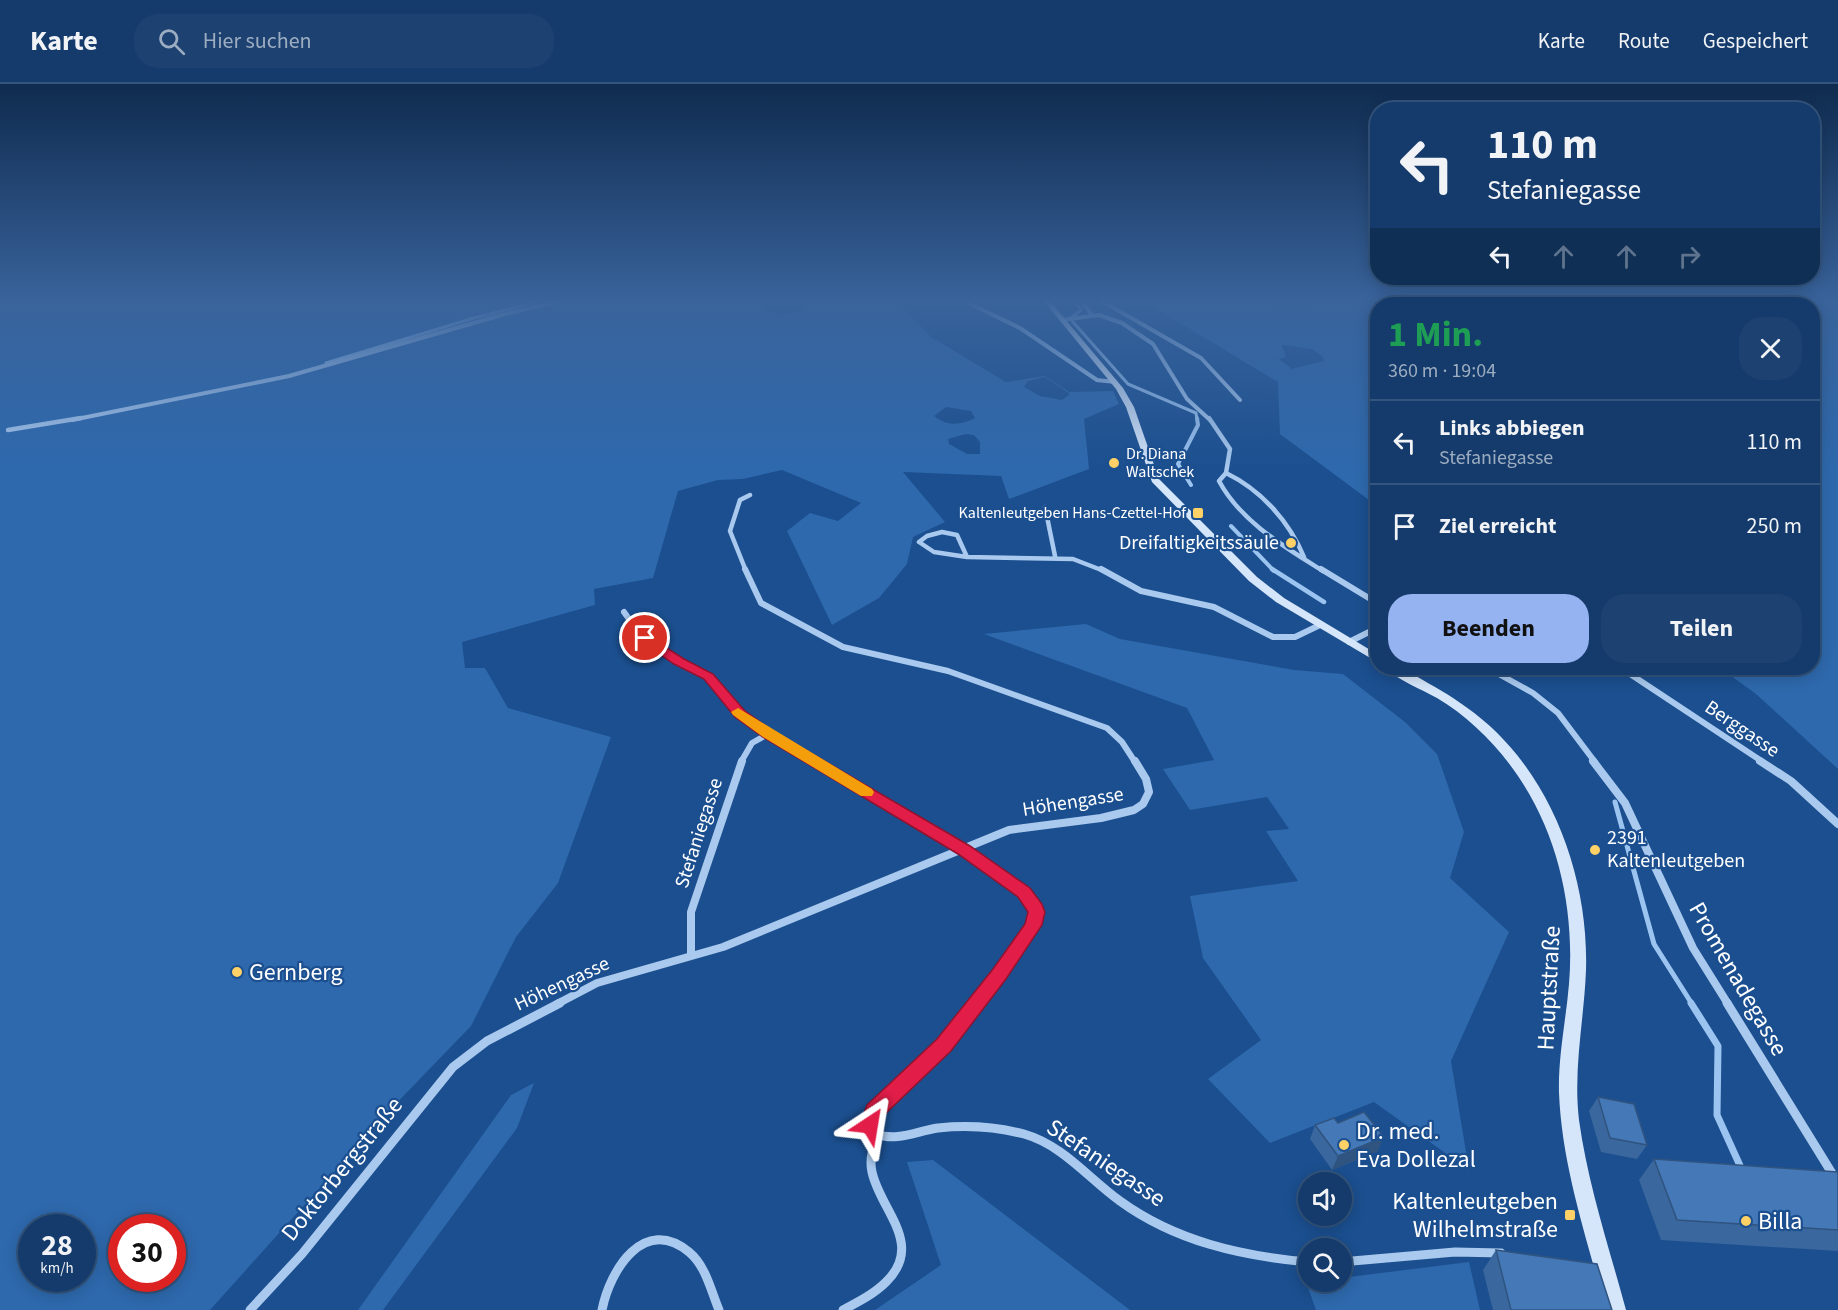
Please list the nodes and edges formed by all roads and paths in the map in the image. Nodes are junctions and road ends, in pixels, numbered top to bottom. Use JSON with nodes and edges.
{"nodes":[{"id":1,"x":358,"y":357,"type":"edge"},
{"id":2,"x":1063,"y":357,"type":"edge"},
{"id":3,"x":1095,"y":357,"type":"edge"},
{"id":4,"x":1163,"y":357,"type":"edge"},
{"id":5,"x":1200,"y":357,"type":"edge"},
{"id":6,"x":1115,"y":382,"type":"junction"},
{"id":7,"x":1240,"y":400,"type":"dead end"},
{"id":8,"x":8,"y":430,"type":"dead end"},
{"id":9,"x":1226,"y":473,"type":"junction"},
{"id":10,"x":750,"y":495,"type":"dead end"},
{"id":11,"x":1046,"y":507,"type":"dead end"},
{"id":12,"x":1055,"y":556,"type":"junction"},
{"id":13,"x":967,"y":557,"type":"junction"},
{"id":14,"x":1304,"y":557,"type":"junction"},
{"id":15,"x":1370,"y":599,"type":"edge"},
{"id":16,"x":624,"y":612,"type":"dead end"},
{"id":17,"x":1320,"y":625,"type":"junction"},
{"id":18,"x":1370,"y":632,"type":"edge"},
{"id":19,"x":1349,"y":642,"type":"junction"},
{"id":20,"x":1370,"y":655,"type":"edge"},
{"id":21,"x":1404,"y":675,"type":"edge"},
{"id":22,"x":1501,"y":675,"type":"edge"},
{"id":23,"x":1632,"y":675,"type":"edge"},
{"id":24,"x":768,"y":734,"type":"junction"},
{"id":25,"x":1838,"y":824,"type":"edge"},
{"id":26,"x":964,"y":850,"type":"junction"},
{"id":27,"x":691,"y":956,"type":"junction"},
{"id":28,"x":468,"y":1055,"type":"joint"},
{"id":29,"x":878,"y":1136,"type":"junction"},
{"id":30,"x":1838,"y":1183,"type":"edge"},
{"id":31,"x":1511,"y":1254,"type":"edge"},
{"id":32,"x":1298,"y":1261,"type":"edge"},
{"id":33,"x":1352,"y":1261,"type":"edge"},
{"id":34,"x":250,"y":1310,"type":"edge"},
{"id":35,"x":602,"y":1310,"type":"edge"},
{"id":36,"x":719,"y":1310,"type":"edge"},
{"id":37,"x":843,"y":1310,"type":"edge"},
{"id":38,"x":1616,"y":1310,"type":"edge"}],
"edges":[{"from":1,"to":8,"type":"street"},
{"from":2,"to":6,"type":"street"},
{"from":3,"to":6,"type":"main road"},
{"from":4,"to":9,"type":"street"},
{"from":5,"to":7,"type":"street"},
{"from":6,"to":17,"type":"main road"},
{"from":9,"to":14,"type":"street"},
{"from":9,"to":14,"type":"street"},
{"from":10,"to":26,"type":"street","name":"Höhengasse"},
{"from":11,"to":12,"type":"street"},
{"from":12,"to":13,"type":"street"},
{"from":12,"to":17,"type":"street"},
{"from":13,"to":13,"type":"street"},
{"from":14,"to":15,"type":"street"},
{"from":16,"to":24,"type":"street"},
{"from":17,"to":19,"type":"main road"},
{"from":18,"to":19,"type":"street"},
{"from":19,"to":20,"type":"main road"},
{"from":21,"to":38,"type":"main road","name":"Hauptstraße"},
{"from":22,"to":30,"type":"street","name":"Promenadegasse"},
{"from":23,"to":25,"type":"street","name":"Berggasse"},
{"from":24,"to":26,"type":"street"},
{"from":24,"to":27,"type":"street","name":"Stefaniegasse"},
{"from":26,"to":27,"type":"street","name":"Höhengasse"},
{"from":26,"to":29,"type":"street"},
{"from":27,"to":28,"type":"street","name":"Höhengasse"},
{"from":28,"to":34,"type":"street","name":"Doktorbergstraße"},
{"from":29,"to":32,"type":"street","name":"Stefaniegasse"},
{"from":29,"to":37,"type":"street"},
{"from":31,"to":33,"type":"street"},
{"from":35,"to":36,"type":"street"}]}
